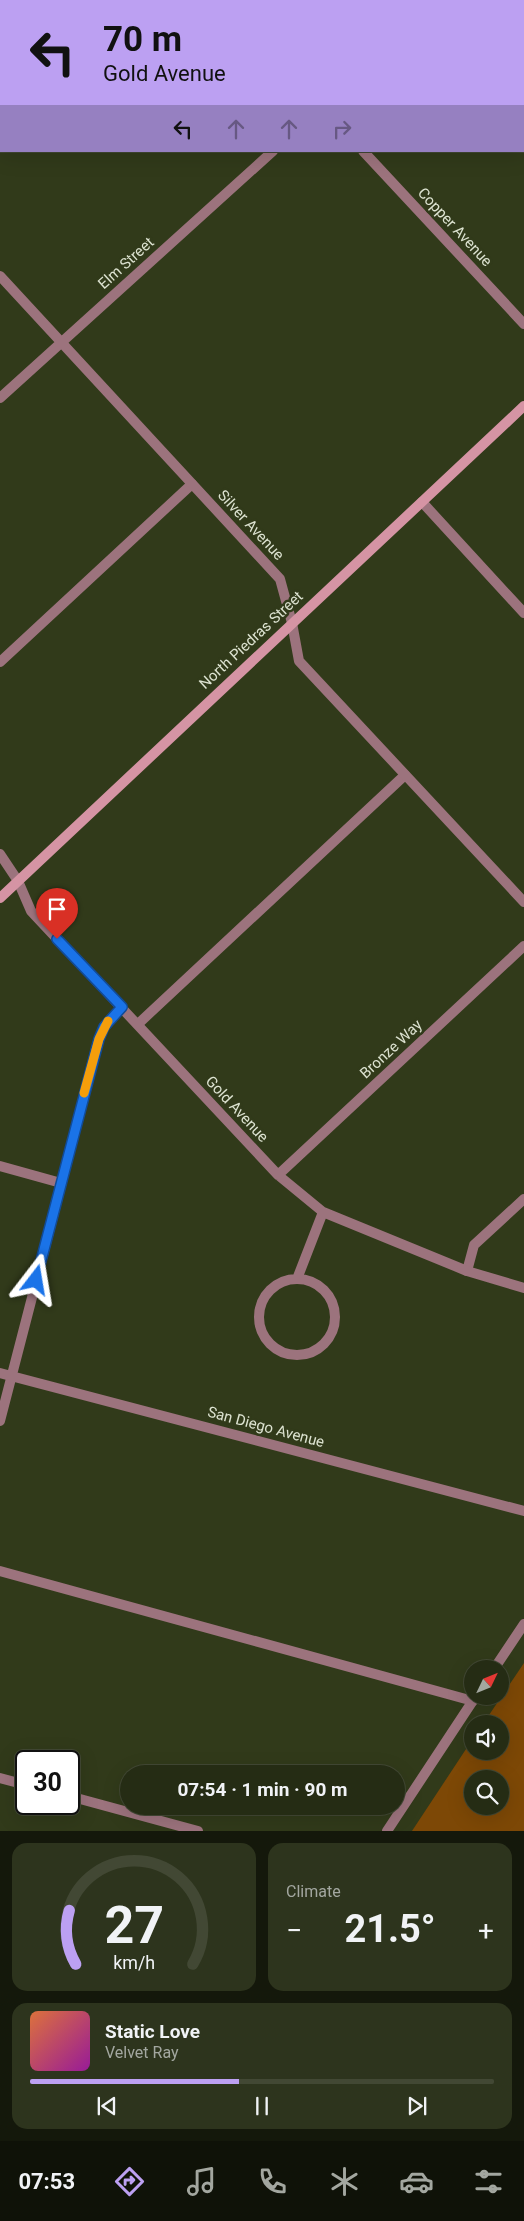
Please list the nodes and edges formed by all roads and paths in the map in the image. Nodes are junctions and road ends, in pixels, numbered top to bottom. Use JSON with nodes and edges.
{"nodes":[{"id":1,"x":272,"y":152,"type":"edge"},
{"id":2,"x":364,"y":152,"type":"edge"},
{"id":3,"x":0,"y":276,"type":"edge"},
{"id":4,"x":524,"y":324,"type":"edge"},
{"id":5,"x":61,"y":342,"type":"junction"},
{"id":6,"x":0,"y":398,"type":"edge"},
{"id":7,"x":524,"y":406,"type":"edge"},
{"id":8,"x":192,"y":484,"type":"junction"},
{"id":9,"x":422,"y":502,"type":"junction"},
{"id":10,"x":524,"y":613,"type":"edge"},
{"id":11,"x":292,"y":623,"type":"junction"},
{"id":12,"x":0,"y":662,"type":"edge"},
{"id":13,"x":405,"y":775,"type":"junction"},
{"id":14,"x":0,"y":854,"type":"edge"},
{"id":15,"x":18,"y":881,"type":"junction"},
{"id":16,"x":0,"y":898,"type":"edge"},
{"id":17,"x":524,"y":902,"type":"edge"},
{"id":18,"x":524,"y":946,"type":"edge"},
{"id":19,"x":122,"y":1007,"type":"junction"},
{"id":20,"x":138,"y":1024,"type":"junction"},
{"id":21,"x":0,"y":1166,"type":"edge"},
{"id":22,"x":278,"y":1175,"type":"junction"},
{"id":23,"x":60,"y":1183,"type":"junction"},
{"id":24,"x":524,"y":1198,"type":"edge"},
{"id":25,"x":323,"y":1212,"type":"junction"},
{"id":26,"x":467,"y":1271,"type":"junction"},
{"id":27,"x":297,"y":1278,"type":"junction"},
{"id":28,"x":524,"y":1288,"type":"edge"},
{"id":29,"x":0,"y":1373,"type":"edge"},
{"id":30,"x":12,"y":1376,"type":"junction"},
{"id":31,"x":0,"y":1421,"type":"edge"},
{"id":32,"x":524,"y":1511,"type":"edge"},
{"id":33,"x":0,"y":1570,"type":"edge"},
{"id":34,"x":524,"y":1624,"type":"edge"},
{"id":35,"x":500,"y":1660,"type":"edge"},
{"id":36,"x":464,"y":1695,"type":"edge"},
{"id":37,"x":469,"y":1705,"type":"edge"},
{"id":38,"x":0,"y":1778,"type":"edge"},
{"id":39,"x":15,"y":1782,"type":"edge"},
{"id":40,"x":80,"y":1799,"type":"edge"},
{"id":41,"x":198,"y":1831,"type":"edge"},
{"id":42,"x":387,"y":1831,"type":"edge"}],
"edges":[{"from":1,"to":5,"type":"street","name":"Elm Street"},
{"from":2,"to":4,"type":"street","name":"Copper Avenue"},
{"from":3,"to":5,"type":"street","name":"Silver Avenue"},
{"from":5,"to":6,"type":"street","name":"Elm Street"},
{"from":5,"to":8,"type":"street","name":"Silver Avenue"},
{"from":7,"to":9,"type":"main road","name":"North Piedras Street"},
{"from":8,"to":11,"type":"street","name":"Silver Avenue"},
{"from":8,"to":12,"type":"street"},
{"from":9,"to":10,"type":"street"},
{"from":9,"to":11,"type":"main road","name":"North Piedras Street"},
{"from":11,"to":13,"type":"street","name":"Silver Avenue"},
{"from":11,"to":15,"type":"main road","name":"North Piedras Street"},
{"from":13,"to":17,"type":"street","name":"Silver Avenue"},
{"from":13,"to":20,"type":"street"},
{"from":14,"to":15,"type":"street","name":"Gold Avenue"},
{"from":15,"to":16,"type":"main road","name":"North Piedras Street"},
{"from":15,"to":19,"type":"street","name":"Gold Avenue"},
{"from":18,"to":22,"type":"street","name":"Bronze Way"},
{"from":19,"to":20,"type":"street","name":"Gold Avenue"},
{"from":19,"to":23,"type":"street"},
{"from":20,"to":22,"type":"street","name":"Gold Avenue"},
{"from":21,"to":23,"type":"street"},
{"from":22,"to":25,"type":"street","name":"Gold Avenue"},
{"from":23,"to":30,"type":"street"},
{"from":24,"to":26,"type":"street"},
{"from":25,"to":26,"type":"street","name":"Gold Avenue"},
{"from":25,"to":27,"type":"street"},
{"from":26,"to":28,"type":"street","name":"Gold Avenue"},
{"from":27,"to":27,"type":"street"},
{"from":29,"to":30,"type":"street","name":"San Diego Avenue"},
{"from":30,"to":31,"type":"street"},
{"from":30,"to":32,"type":"street","name":"San Diego Avenue"},
{"from":33,"to":36,"type":"street"},
{"from":34,"to":35,"type":"street"},
{"from":37,"to":42,"type":"street"},
{"from":38,"to":39,"type":"street"},
{"from":40,"to":41,"type":"street"}]}
